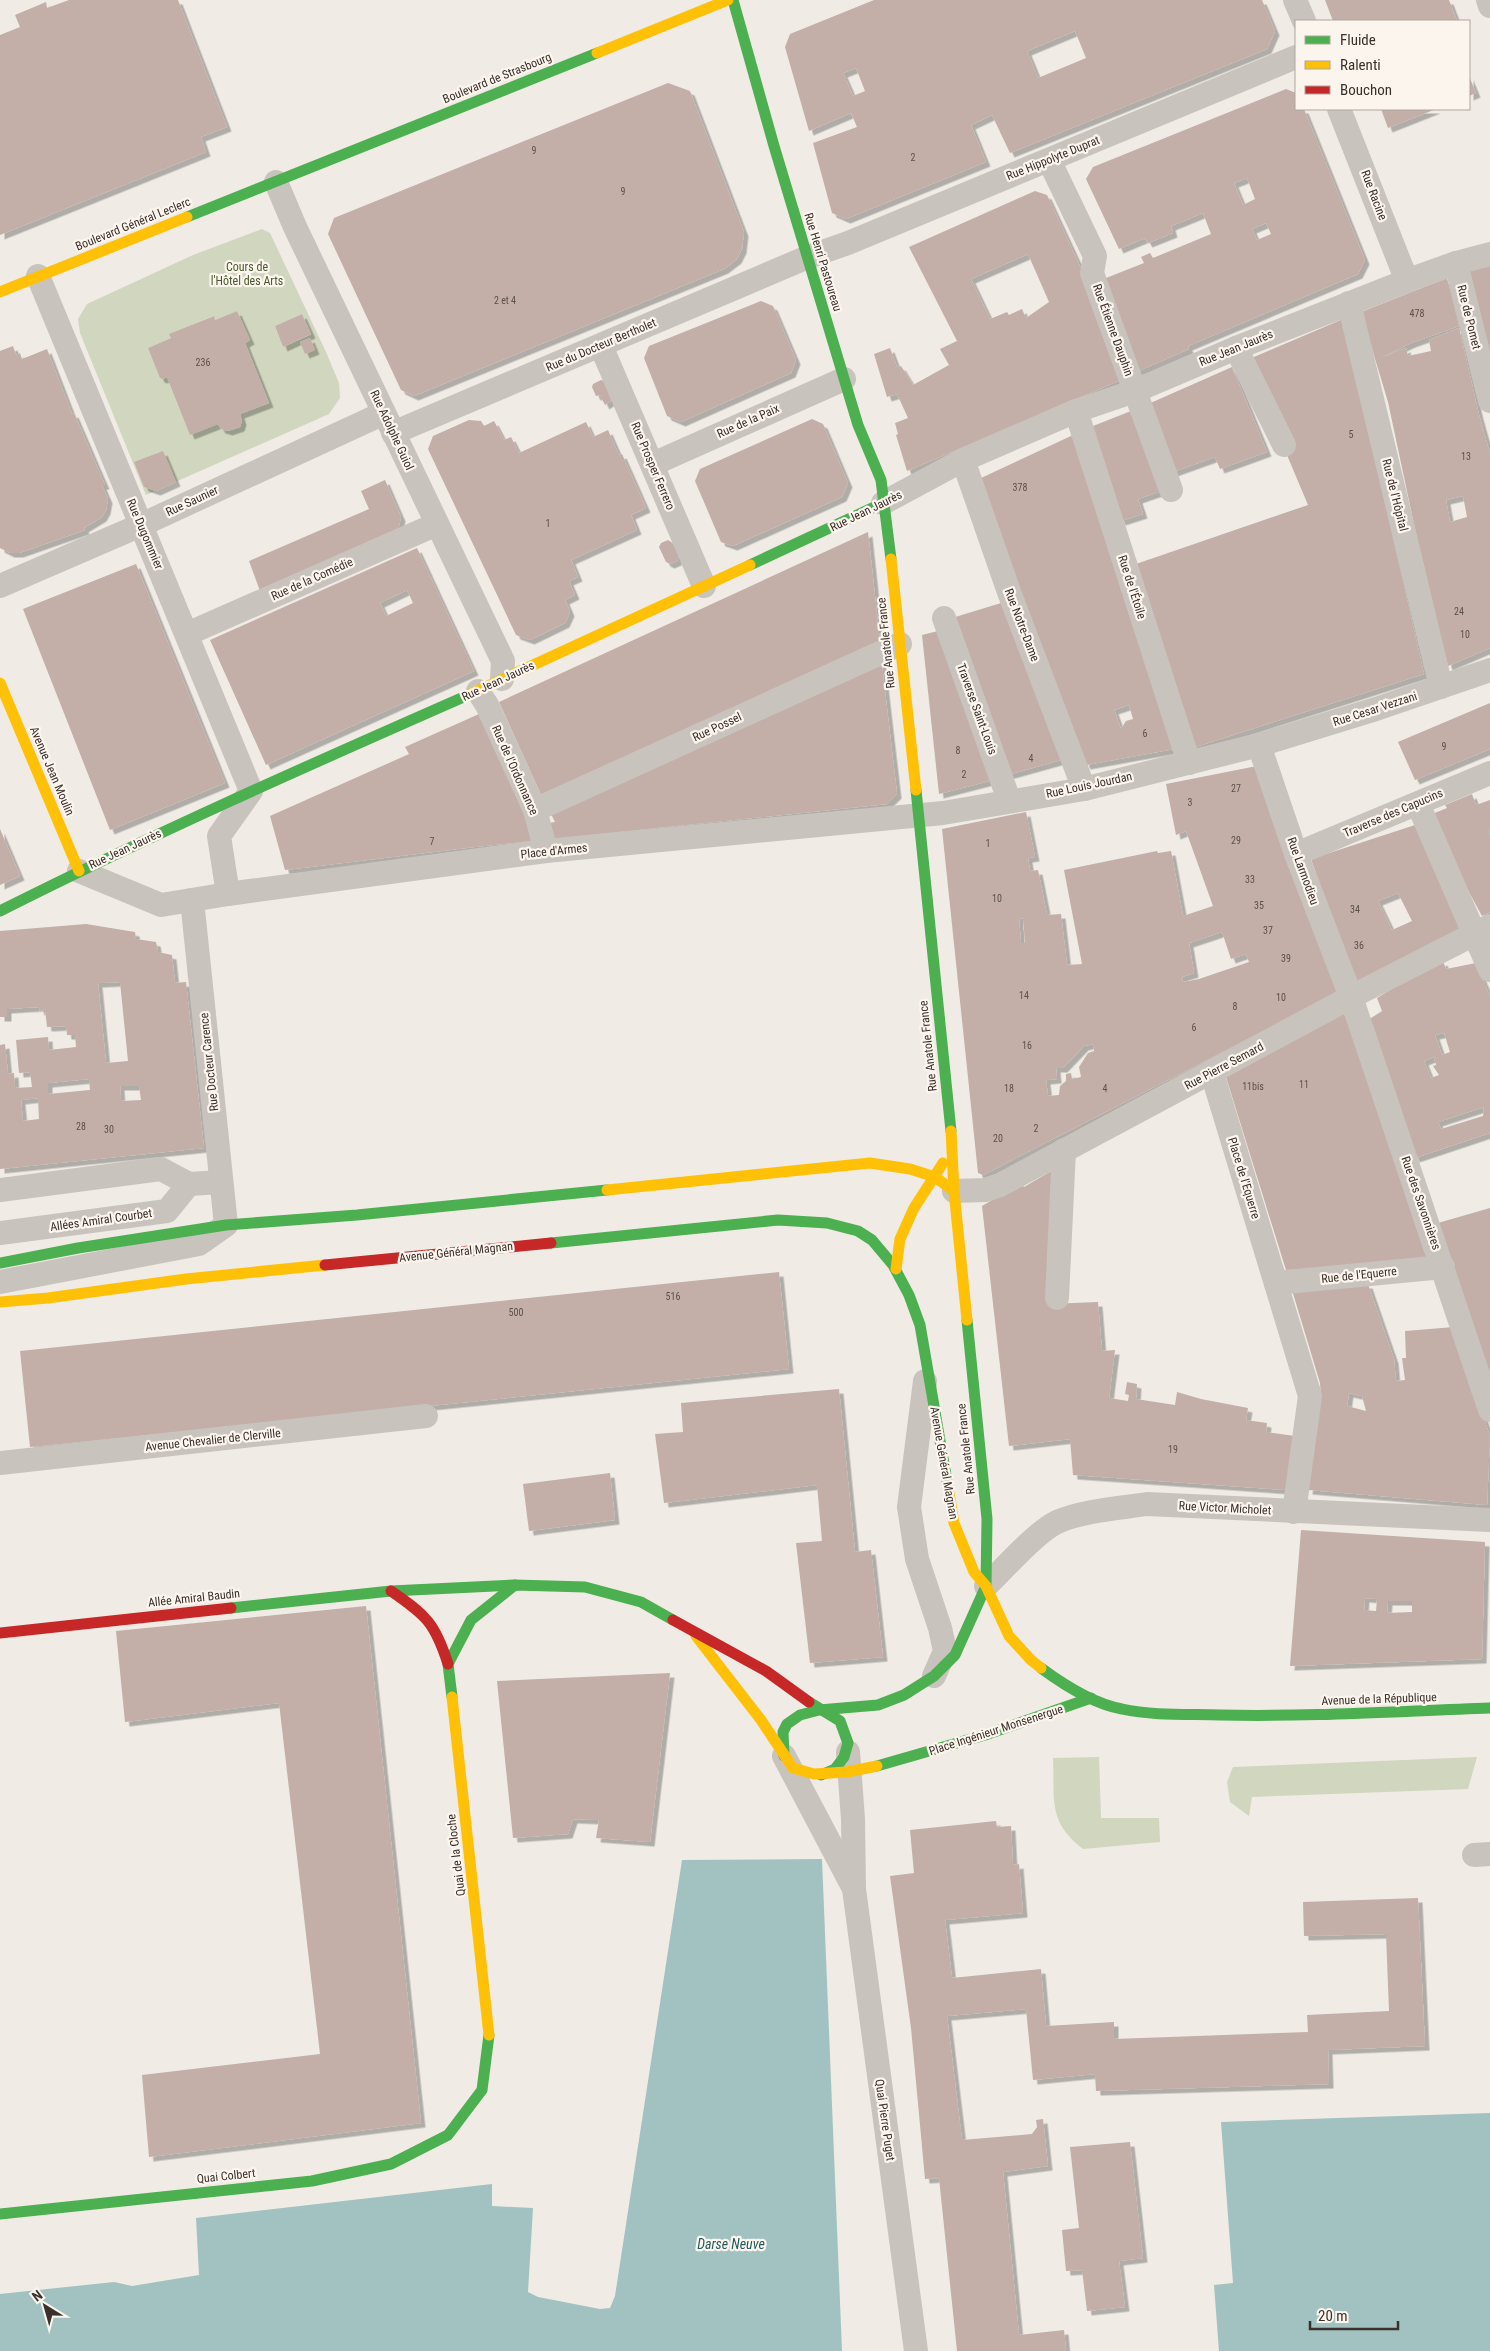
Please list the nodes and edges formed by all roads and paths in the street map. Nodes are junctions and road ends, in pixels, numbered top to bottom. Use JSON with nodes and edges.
{"nodes":[{"id":1,"x":728,"y":0,"type":"edge"},
{"id":2,"x":733,"y":0,"type":"edge"},
{"id":3,"x":1295,"y":0,"type":"edge"},
{"id":4,"x":1488,"y":0,"type":"edge"},
{"id":5,"x":1490,"y":6,"type":"edge"},
{"id":6,"x":1304,"y":20,"type":"edge"},
{"id":7,"x":1295,"y":57,"type":"edge"},
{"id":8,"x":1340,"y":110,"type":"edge"},
{"id":9,"x":1049,"y":160,"type":"junction"},
{"id":10,"x":276,"y":182,"type":"junction"},
{"id":11,"x":1490,"y":254,"type":"edge"},
{"id":12,"x":808,"y":257,"type":"junction"},
{"id":13,"x":1456,"y":263,"type":"junction"},
{"id":14,"x":38,"y":276,"type":"junction"},
{"id":15,"x":1407,"y":281,"type":"junction"},
{"id":16,"x":0,"y":292,"type":"edge"},
{"id":17,"x":1349,"y":303,"type":"junction"},
{"id":18,"x":601,"y":346,"type":"junction"},
{"id":19,"x":1236,"y":348,"type":"junction"},
{"id":20,"x":844,"y":379,"type":"junction"},
{"id":21,"x":1135,"y":391,"type":"junction"},
{"id":22,"x":1490,"y":401,"type":"edge"},
{"id":23,"x":1076,"y":412,"type":"junction"},
{"id":24,"x":388,"y":423,"type":"junction"},
{"id":25,"x":1284,"y":445,"type":"dead end"},
{"id":26,"x":963,"y":460,"type":"junction"},
{"id":27,"x":653,"y":464,"type":"junction"},
{"id":28,"x":1171,"y":490,"type":"dead end"},
{"id":29,"x":883,"y":503,"type":"junction"},
{"id":30,"x":437,"y":524,"type":"junction"},
{"id":31,"x":141,"y":525,"type":"junction"},
{"id":32,"x":0,"y":586,"type":"edge"},
{"id":33,"x":704,"y":586,"type":"junction"},
{"id":34,"x":944,"y":618,"type":"dead end"},
{"id":35,"x":187,"y":634,"type":"junction"},
{"id":36,"x":900,"y":644,"type":"junction"},
{"id":37,"x":1490,"y":670,"type":"edge"},
{"id":38,"x":502,"y":679,"type":"junction"},
{"id":39,"x":0,"y":683,"type":"edge"},
{"id":40,"x":1441,"y":687,"type":"junction"},
{"id":41,"x":478,"y":691,"type":"junction"},
{"id":42,"x":6,"y":717,"type":"edge"},
{"id":43,"x":1259,"y":745,"type":"junction"},
{"id":44,"x":1189,"y":763,"type":"junction"},
{"id":45,"x":1490,"y":773,"type":"edge"},
{"id":46,"x":1084,"y":789,"type":"junction"},
{"id":47,"x":251,"y":791,"type":"junction"},
{"id":48,"x":1009,"y":800,"type":"junction"},
{"id":49,"x":1418,"y":804,"type":"junction"},
{"id":50,"x":535,"y":810,"type":"junction"},
{"id":51,"x":918,"y":816,"type":"junction"},
{"id":52,"x":546,"y":851,"type":"junction"},
{"id":53,"x":1296,"y":854,"type":"junction"},
{"id":54,"x":79,"y":870,"type":"junction"},
{"id":55,"x":228,"y":894,"type":"junction"},
{"id":56,"x":192,"y":900,"type":"junction"},
{"id":57,"x":0,"y":911,"type":"edge"},
{"id":58,"x":1483,"y":930,"type":"edge"},
{"id":59,"x":1490,"y":970,"type":"edge"},
{"id":60,"x":1351,"y":997,"type":"junction"},
{"id":61,"x":1212,"y":1073,"type":"junction"},
{"id":62,"x":952,"y":1148,"type":"junction"},
{"id":63,"x":1064,"y":1150,"type":"junction"},
{"id":64,"x":935,"y":1177,"type":"junction"},
{"id":65,"x":221,"y":1182,"type":"junction"},
{"id":66,"x":189,"y":1184,"type":"junction"},
{"id":67,"x":0,"y":1190,"type":"edge"},
{"id":68,"x":954,"y":1191,"type":"junction"},
{"id":69,"x":226,"y":1225,"type":"junction"},
{"id":70,"x":0,"y":1233,"type":"edge"},
{"id":71,"x":0,"y":1263,"type":"edge"},
{"id":72,"x":1443,"y":1267,"type":"junction"},
{"id":73,"x":896,"y":1268,"type":"junction"},
{"id":74,"x":0,"y":1282,"type":"edge"},
{"id":75,"x":1276,"y":1283,"type":"junction"},
{"id":76,"x":1057,"y":1298,"type":"dead end"},
{"id":77,"x":0,"y":1302,"type":"edge"},
{"id":78,"x":927,"y":1364,"type":"junction"},
{"id":79,"x":1490,"y":1410,"type":"edge"},
{"id":80,"x":426,"y":1416,"type":"dead end"},
{"id":81,"x":0,"y":1464,"type":"edge"},
{"id":82,"x":1294,"y":1512,"type":"junction"},
{"id":83,"x":1490,"y":1520,"type":"edge"},
{"id":84,"x":514,"y":1586,"type":"junction"},
{"id":85,"x":986,"y":1586,"type":"junction"},
{"id":86,"x":391,"y":1592,"type":"junction"},
{"id":87,"x":689,"y":1627,"type":"junction"},
{"id":88,"x":0,"y":1633,"type":"edge"},
{"id":89,"x":448,"y":1664,"type":"junction"},
{"id":90,"x":934,"y":1676,"type":"junction"},
{"id":91,"x":1091,"y":1698,"type":"junction"},
{"id":92,"x":1490,"y":1708,"type":"edge"},
{"id":93,"x":820,"y":1710,"type":"junction"},
{"id":94,"x":1269,"y":1716,"type":"joint"},
{"id":95,"x":848,"y":1743,"type":"junction"},
{"id":96,"x":784,"y":1756,"type":"junction"},
{"id":97,"x":848,"y":1773,"type":"junction"},
{"id":98,"x":821,"y":1775,"type":"junction"},
{"id":99,"x":854,"y":1888,"type":"junction"},
{"id":100,"x":448,"y":2135,"type":"joint"},
{"id":101,"x":0,"y":2214,"type":"edge"},
{"id":102,"x":916,"y":2351,"type":"edge"}],
"edges":[{"from":1,"to":10,"type":"street","name":"Boulevard de Strasbourg"},
{"from":2,"to":12,"type":"street","name":"Rue Henri Pastoureau"},
{"from":3,"to":6,"type":"street"},
{"from":4,"to":5,"type":"street"},
{"from":7,"to":9,"type":"street","name":"Rue Hippolyte Duprat"},
{"from":8,"to":15,"type":"street","name":"Rue Racine"},
{"from":9,"to":12,"type":"street","name":"Rue Hippolyte Duprat"},
{"from":9,"to":21,"type":"street","name":"Rue Étienne Dauphin"},
{"from":10,"to":14,"type":"street","name":"Boulevard Général Leclerc"},
{"from":10,"to":24,"type":"street","name":"Rue Adolphe Guiol"},
{"from":11,"to":13,"type":"street","name":"Rue Jean Jaurès"},
{"from":12,"to":18,"type":"street","name":"Rue du Docteur Bertholet"},
{"from":12,"to":20,"type":"street","name":"Rue Henri Pastoureau"},
{"from":13,"to":15,"type":"street","name":"Rue Jean Jaurès"},
{"from":13,"to":22,"type":"street","name":"Rue de Pomet"},
{"from":14,"to":16,"type":"street","name":"Boulevard Général Leclerc"},
{"from":14,"to":31,"type":"street","name":"Rue Dugommier"},
{"from":15,"to":17,"type":"street","name":"Rue Jean Jaurès"},
{"from":17,"to":19,"type":"street","name":"Rue Jean Jaurès"},
{"from":17,"to":40,"type":"street","name":"Rue de l'Hôpital"},
{"from":18,"to":24,"type":"street","name":"Rue du Docteur Bertholet"},
{"from":18,"to":27,"type":"street","name":"Rue Prosper Ferrero"},
{"from":19,"to":21,"type":"street","name":"Rue Jean Jaurès"},
{"from":19,"to":25,"type":"street"},
{"from":20,"to":27,"type":"street","name":"Rue de la Paix"},
{"from":20,"to":29,"type":"street","name":"Rue Henri Pastoureau"},
{"from":21,"to":23,"type":"street","name":"Rue Jean Jaurès"},
{"from":21,"to":28,"type":"street"},
{"from":23,"to":26,"type":"street","name":"Rue Jean Jaurès"},
{"from":23,"to":44,"type":"street","name":"Rue de l'Étoile"},
{"from":24,"to":30,"type":"street","name":"Rue Adolphe Guiol"},
{"from":24,"to":31,"type":"street","name":"Rue Saunier"},
{"from":26,"to":29,"type":"street","name":"Rue Jean Jaurès"},
{"from":26,"to":46,"type":"street","name":"Rue Notre-Dame"},
{"from":27,"to":33,"type":"street","name":"Rue Prosper Ferrero"},
{"from":29,"to":33,"type":"street","name":"Rue Jean Jaurès"},
{"from":29,"to":36,"type":"street","name":"Rue Anatole France"},
{"from":30,"to":35,"type":"street","name":"Rue de la Comédie"},
{"from":30,"to":38,"type":"street","name":"Rue Adolphe Guiol"},
{"from":31,"to":32,"type":"street","name":"Rue Saunier"},
{"from":31,"to":35,"type":"street","name":"Rue Dugommier"},
{"from":33,"to":38,"type":"street","name":"Rue Jean Jaurès"},
{"from":34,"to":48,"type":"street","name":"Traverse Saint-Louis"},
{"from":35,"to":47,"type":"street","name":"Rue Dugommier"},
{"from":36,"to":50,"type":"street","name":"Rue Possel"},
{"from":36,"to":51,"type":"street","name":"Rue Anatole France"},
{"from":37,"to":40,"type":"street","name":"Rue Cesar Vezzani"},
{"from":38,"to":41,"type":"street","name":"Rue Jean Jaurès"},
{"from":39,"to":42,"type":"street","name":"Avenue Jean Moulin"},
{"from":40,"to":43,"type":"street","name":"Rue Cesar Vezzani"},
{"from":41,"to":47,"type":"street","name":"Rue Jean Jaurès"},
{"from":41,"to":50,"type":"street","name":"Rue de l'Ordonnance"},
{"from":42,"to":54,"type":"street","name":"Avenue Jean Moulin"},
{"from":43,"to":44,"type":"street","name":"Rue Louis Jourdan"},
{"from":43,"to":53,"type":"street","name":"Rue Larmodieu"},
{"from":44,"to":46,"type":"street","name":"Rue Louis Jourdan"},
{"from":45,"to":49,"type":"street","name":"Traverse des Capucins"},
{"from":46,"to":48,"type":"street","name":"Rue Louis Jourdan"},
{"from":47,"to":54,"type":"street","name":"Rue Jean Jaurès"},
{"from":47,"to":55,"type":"street"},
{"from":48,"to":51,"type":"street","name":"Rue Louis Jourdan"},
{"from":49,"to":53,"type":"street","name":"Traverse des Capucins"},
{"from":49,"to":58,"type":"street"},
{"from":50,"to":52,"type":"street","name":"Rue de l'Ordonnance"},
{"from":51,"to":52,"type":"street","name":"Place d'Armes"},
{"from":51,"to":62,"type":"street","name":"Rue Anatole France"},
{"from":52,"to":55,"type":"street","name":"Place d'Armes"},
{"from":53,"to":60,"type":"street","name":"Rue Larmodieu"},
{"from":54,"to":56,"type":"street","name":"Place d'Armes"},
{"from":54,"to":57,"type":"street","name":"Rue Jean Jaurès"},
{"from":55,"to":56,"type":"street","name":"Place d'Armes"},
{"from":56,"to":65,"type":"street","name":"Rue Docteur Carence"},
{"from":58,"to":59,"type":"street"},
{"from":58,"to":60,"type":"street","name":"Rue Pierre Semard"},
{"from":60,"to":61,"type":"street","name":"Rue Pierre Semard"},
{"from":60,"to":72,"type":"street","name":"Rue des Savonnières"},
{"from":61,"to":63,"type":"street","name":"Rue Pierre Semard"},
{"from":61,"to":75,"type":"street","name":"Place de l'Equerre"},
{"from":62,"to":64,"type":"street"},
{"from":62,"to":68,"type":"street","name":"Rue Anatole France"},
{"from":63,"to":68,"type":"street","name":"Rue Pierre Semard"},
{"from":63,"to":76,"type":"street"},
{"from":64,"to":68,"type":"street"},
{"from":64,"to":69,"type":"street"},
{"from":64,"to":73,"type":"street"},
{"from":65,"to":66,"type":"street"},
{"from":65,"to":69,"type":"street","name":"Rue Docteur Carence"},
{"from":66,"to":67,"type":"street"},
{"from":66,"to":70,"type":"street","name":"Allées Amiral Courbet"},
{"from":68,"to":85,"type":"street","name":"Rue Anatole France"},
{"from":69,"to":71,"type":"street"},
{"from":69,"to":74,"type":"street"},
{"from":72,"to":75,"type":"street","name":"Rue de l'Equerre"},
{"from":72,"to":79,"type":"street","name":"Rue des Savonnières"},
{"from":73,"to":77,"type":"street","name":"Avenue Général Magnan"},
{"from":73,"to":78,"type":"street","name":"Avenue Général Magnan"},
{"from":75,"to":82,"type":"street","name":"Place de l'Equerre"},
{"from":78,"to":85,"type":"street","name":"Avenue Général Magnan"},
{"from":78,"to":90,"type":"street"},
{"from":80,"to":81,"type":"street","name":"Avenue Chevalier de Clerville"},
{"from":82,"to":83,"type":"street","name":"Rue Victor Micholet"},
{"from":82,"to":85,"type":"street","name":"Rue Victor Micholet"},
{"from":84,"to":86,"type":"street","name":"Allée Amiral Baudin"},
{"from":84,"to":87,"type":"street","name":"Allée Amiral Baudin"},
{"from":84,"to":89,"type":"street"},
{"from":85,"to":90,"type":"street"},
{"from":85,"to":91,"type":"street","name":"Avenue Général Magnan"},
{"from":86,"to":88,"type":"street","name":"Allée Amiral Baudin"},
{"from":86,"to":89,"type":"street","name":"Quai de la Cloche"},
{"from":87,"to":93,"type":"street","name":"Allée Amiral Baudin"},
{"from":87,"to":96,"type":"street"},
{"from":89,"to":100,"type":"street","name":"Quai de la Cloche"},
{"from":90,"to":93,"type":"street"},
{"from":91,"to":94,"type":"street","name":"Avenue Général Magnan"},
{"from":91,"to":97,"type":"street","name":"Place Ingénieur Monsenergue"},
{"from":92,"to":94,"type":"street","name":"Avenue de la République"},
{"from":93,"to":95,"type":"street"},
{"from":93,"to":96,"type":"street"},
{"from":95,"to":97,"type":"street"},
{"from":95,"to":98,"type":"street"},
{"from":96,"to":98,"type":"street"},
{"from":96,"to":99,"type":"street"},
{"from":97,"to":98,"type":"street","name":"Place Ingénieur Monsenergue"},
{"from":97,"to":99,"type":"street"},
{"from":99,"to":102,"type":"street","name":"Quai Pierre Puget"},
{"from":100,"to":101,"type":"street","name":"Quai Colbert"}]}
